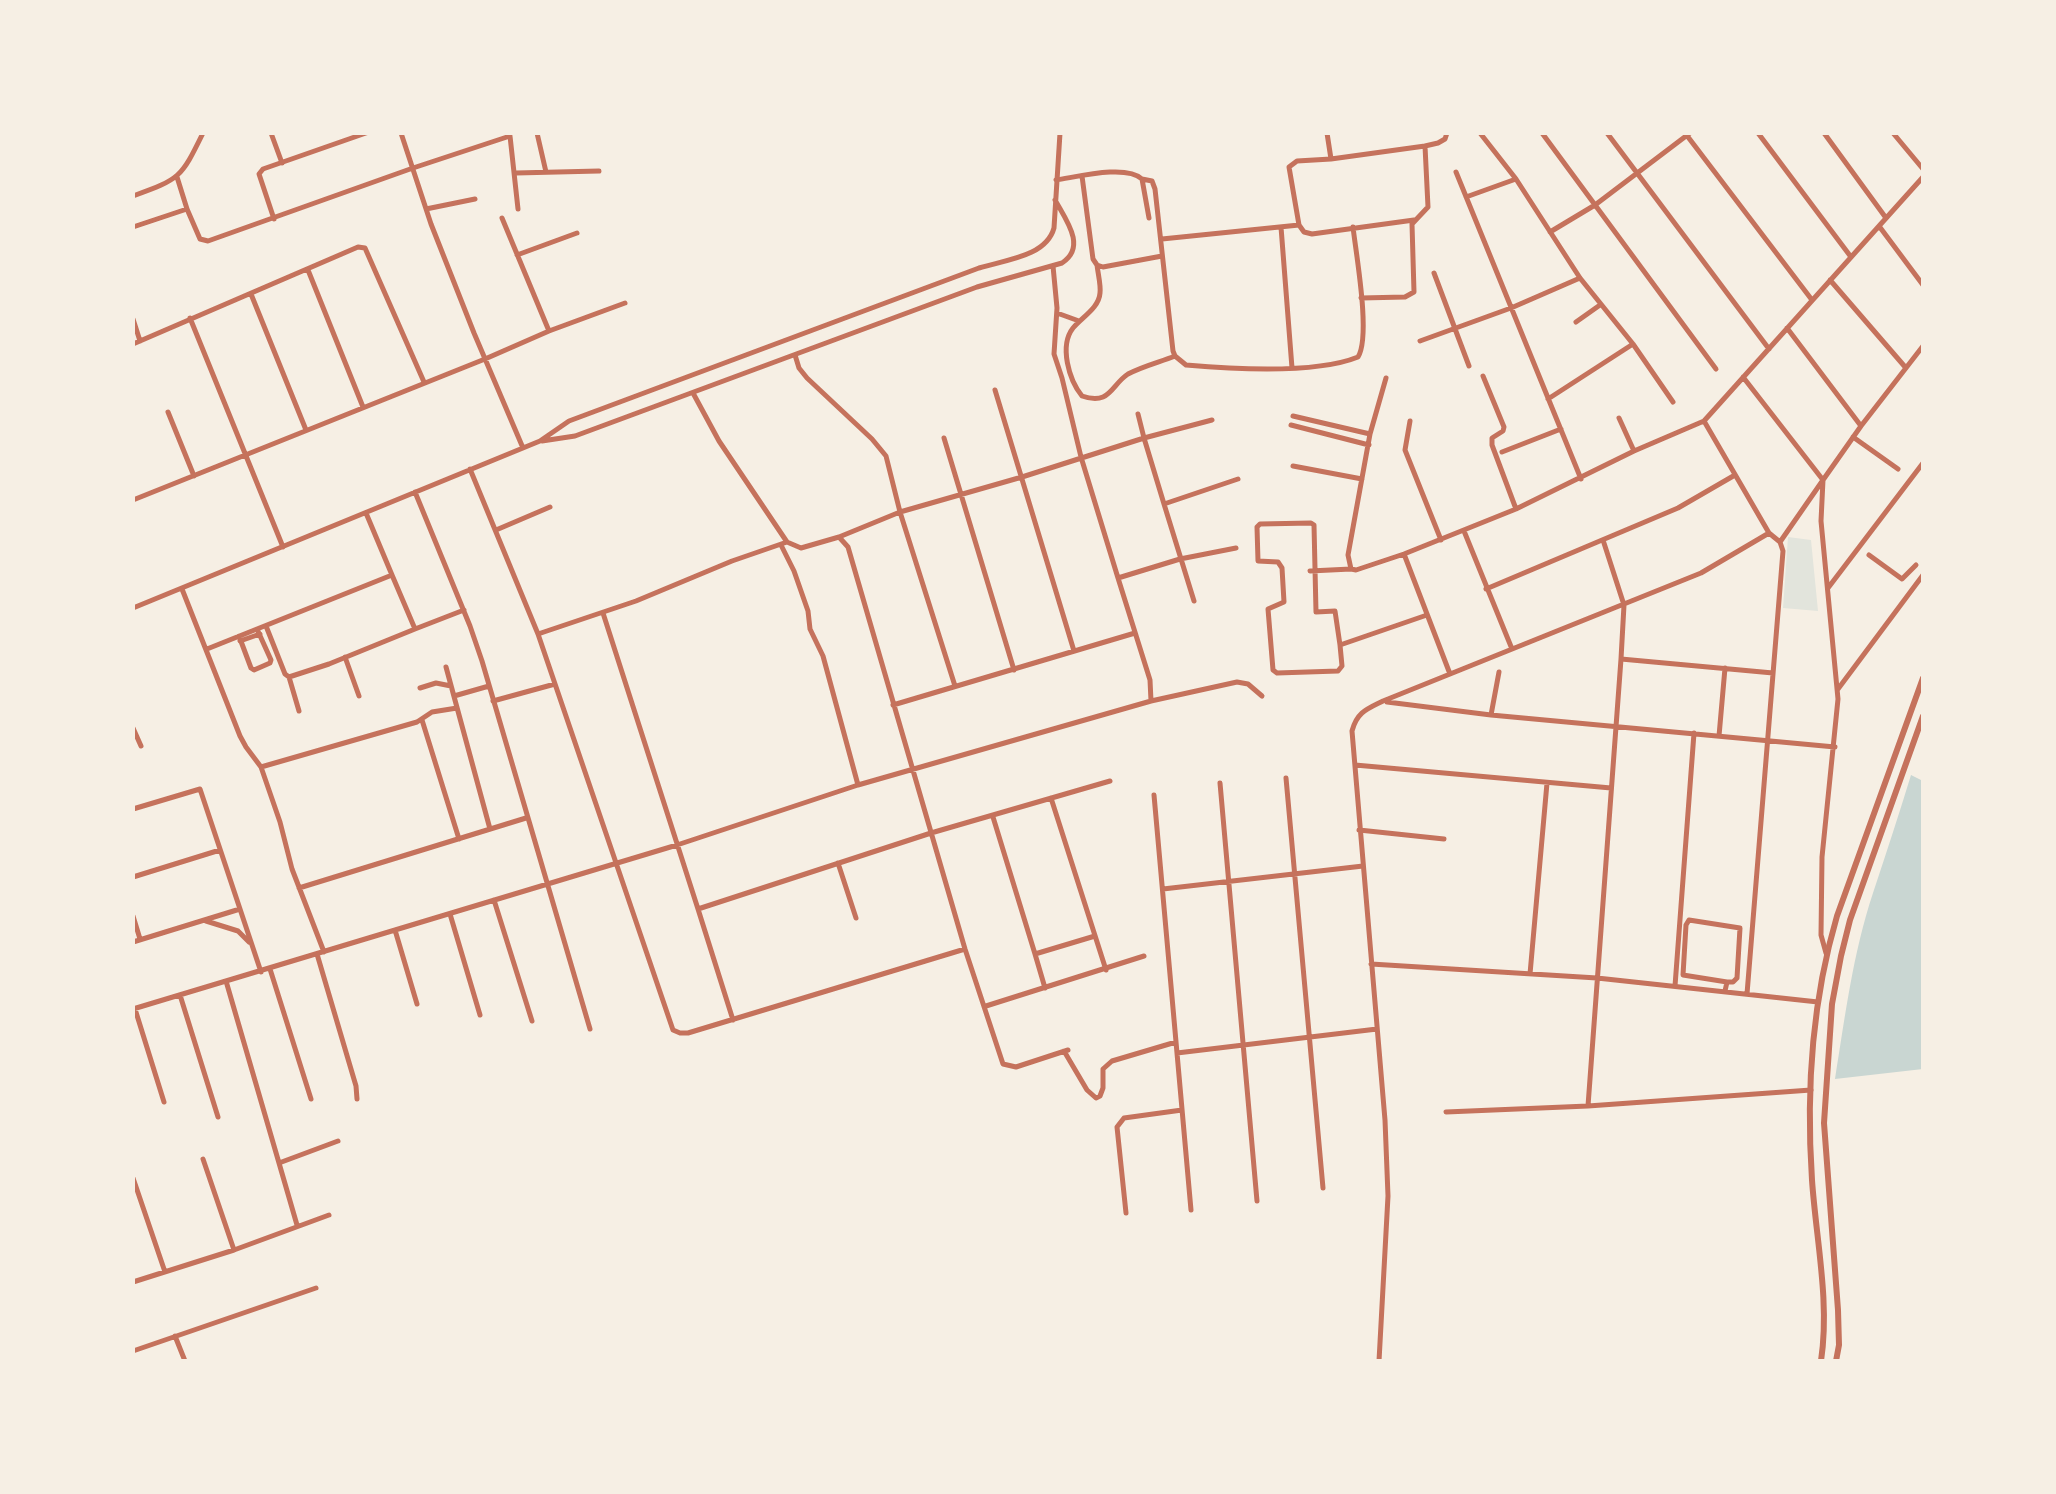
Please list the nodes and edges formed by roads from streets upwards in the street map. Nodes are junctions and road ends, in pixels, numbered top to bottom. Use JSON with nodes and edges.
{"nodes":[{"id":1,"x":203,"y":133,"type":"edge"},
{"id":2,"x":271,"y":133,"type":"edge"},
{"id":3,"x":366,"y":133,"type":"edge"},
{"id":4,"x":401,"y":133,"type":"edge"},
{"id":5,"x":537,"y":133,"type":"edge"},
{"id":6,"x":1059,"y":133,"type":"edge"},
{"id":7,"x":1327,"y":133,"type":"edge"},
{"id":8,"x":1447,"y":133,"type":"edge"},
{"id":9,"x":1480,"y":133,"type":"edge"},
{"id":10,"x":1542,"y":133,"type":"edge"},
{"id":11,"x":1607,"y":133,"type":"edge"},
{"id":12,"x":1759,"y":133,"type":"edge"},
{"id":13,"x":1824,"y":133,"type":"edge"},
{"id":14,"x":1893,"y":133,"type":"edge"},
{"id":15,"x":1687,"y":134,"type":"edge"},
{"id":16,"x":510,"y":135,"type":"edge"},
{"id":17,"x":1425,"y":146,"type":"junction"},
{"id":18,"x":1331,"y":159,"type":"junction"},
{"id":19,"x":282,"y":163,"type":"junction"},
{"id":20,"x":413,"y":168,"type":"junction"},
{"id":21,"x":1923,"y":169,"type":"edge"},
{"id":22,"x":599,"y":171,"type":"dead end"},
{"id":23,"x":1456,"y":172,"type":"dead end"},
{"id":24,"x":516,"y":173,"type":"junction"},
{"id":25,"x":546,"y":173,"type":"junction"},
{"id":26,"x":1637,"y":174,"type":"junction"},
{"id":27,"x":1082,"y":176,"type":"junction"},
{"id":28,"x":177,"y":177,"type":"junction"},
{"id":29,"x":1923,"y":177,"type":"edge"},
{"id":30,"x":1142,"y":179,"type":"junction"},
{"id":31,"x":1516,"y":179,"type":"junction"},
{"id":32,"x":1056,"y":180,"type":"junction"},
{"id":33,"x":133,"y":196,"type":"edge"},
{"id":34,"x":1466,"y":197,"type":"junction"},
{"id":35,"x":475,"y":199,"type":"dead end"},
{"id":36,"x":1055,"y":200,"type":"junction"},
{"id":37,"x":1595,"y":205,"type":"junction"},
{"id":38,"x":187,"y":209,"type":"junction"},
{"id":39,"x":426,"y":209,"type":"junction"},
{"id":40,"x":518,"y":209,"type":"dead end"},
{"id":41,"x":502,"y":218,"type":"dead end"},
{"id":42,"x":1149,"y":218,"type":"dead end"},
{"id":43,"x":1886,"y":218,"type":"junction"},
{"id":44,"x":274,"y":219,"type":"junction"},
{"id":45,"x":1414,"y":220,"type":"junction"},
{"id":46,"x":1299,"y":225,"type":"junction"},
{"id":47,"x":1879,"y":226,"type":"junction"},
{"id":48,"x":133,"y":227,"type":"edge"},
{"id":49,"x":1281,"y":227,"type":"junction"},
{"id":50,"x":1353,"y":227,"type":"junction"},
{"id":51,"x":1550,"y":232,"type":"junction"},
{"id":52,"x":577,"y":233,"type":"dead end"},
{"id":53,"x":1161,"y":239,"type":"junction"},
{"id":54,"x":517,"y":255,"type":"junction"},
{"id":55,"x":1162,"y":256,"type":"junction"},
{"id":56,"x":1851,"y":257,"type":"junction"},
{"id":57,"x":1097,"y":265,"type":"junction"},
{"id":58,"x":1053,"y":267,"type":"junction"},
{"id":59,"x":308,"y":270,"type":"junction"},
{"id":60,"x":1434,"y":272,"type":"dead end"},
{"id":61,"x":1580,"y":278,"type":"junction"},
{"id":62,"x":1830,"y":280,"type":"junction"},
{"id":63,"x":1923,"y":285,"type":"edge"},
{"id":64,"x":251,"y":294,"type":"junction"},
{"id":65,"x":1362,"y":298,"type":"junction"},
{"id":66,"x":1812,"y":300,"type":"junction"},
{"id":67,"x":625,"y":303,"type":"dead end"},
{"id":68,"x":1600,"y":305,"type":"junction"},
{"id":69,"x":1511,"y":308,"type":"junction"},
{"id":70,"x":1057,"y":313,"type":"junction"},
{"id":71,"x":133,"y":318,"type":"edge"},
{"id":72,"x":191,"y":318,"type":"junction"},
{"id":73,"x":1079,"y":321,"type":"junction"},
{"id":74,"x":1576,"y":322,"type":"dead end"},
{"id":75,"x":1456,"y":328,"type":"junction"},
{"id":76,"x":1787,"y":328,"type":"junction"},
{"id":77,"x":1055,"y":330,"type":"junction"},
{"id":78,"x":549,"y":331,"type":"junction"},
{"id":79,"x":1069,"y":336,"type":"junction"},
{"id":80,"x":1420,"y":341,"type":"dead end"},
{"id":81,"x":136,"y":343,"type":"edge"},
{"id":82,"x":1633,"y":344,"type":"junction"},
{"id":83,"x":1923,"y":346,"type":"edge"},
{"id":84,"x":1769,"y":349,"type":"junction"},
{"id":85,"x":795,"y":355,"type":"junction"},
{"id":86,"x":1175,"y":356,"type":"junction"},
{"id":87,"x":485,"y":359,"type":"junction"},
{"id":88,"x":1469,"y":366,"type":"dead end"},
{"id":89,"x":1292,"y":368,"type":"junction"},
{"id":90,"x":1906,"y":368,"type":"junction"},
{"id":91,"x":1716,"y":369,"type":"dead end"},
{"id":92,"x":1483,"y":376,"type":"dead end"},
{"id":93,"x":1743,"y":377,"type":"junction"},
{"id":94,"x":1386,"y":378,"type":"dead end"},
{"id":95,"x":424,"y":382,"type":"junction"},
{"id":96,"x":995,"y":390,"type":"dead end"},
{"id":97,"x":693,"y":393,"type":"junction"},
{"id":98,"x":1548,"y":399,"type":"junction"},
{"id":99,"x":1673,"y":402,"type":"dead end"},
{"id":100,"x":363,"y":407,"type":"junction"},
{"id":101,"x":168,"y":412,"type":"dead end"},
{"id":102,"x":1138,"y":414,"type":"dead end"},
{"id":103,"x":1293,"y":416,"type":"dead end"},
{"id":104,"x":1619,"y":418,"type":"dead end"},
{"id":105,"x":1212,"y":420,"type":"dead end"},
{"id":106,"x":1410,"y":421,"type":"dead end"},
{"id":107,"x":1704,"y":421,"type":"junction"},
{"id":108,"x":1291,"y":425,"type":"dead end"},
{"id":109,"x":1861,"y":426,"type":"junction"},
{"id":110,"x":1560,"y":429,"type":"junction"},
{"id":111,"x":306,"y":430,"type":"junction"},
{"id":112,"x":1370,"y":434,"type":"junction"},
{"id":113,"x":1853,"y":437,"type":"junction"},
{"id":114,"x":944,"y":438,"type":"dead end"},
{"id":115,"x":1144,"y":438,"type":"junction"},
{"id":116,"x":540,"y":441,"type":"junction"},
{"id":117,"x":1369,"y":444,"type":"junction"},
{"id":118,"x":523,"y":448,"type":"junction"},
{"id":119,"x":1634,"y":451,"type":"junction"},
{"id":120,"x":1502,"y":452,"type":"dead end"},
{"id":121,"x":245,"y":455,"type":"junction"},
{"id":122,"x":1081,"y":457,"type":"junction"},
{"id":123,"x":1923,"y":463,"type":"edge"},
{"id":124,"x":1293,"y":466,"type":"dead end"},
{"id":125,"x":470,"y":469,"type":"junction"},
{"id":126,"x":1898,"y":469,"type":"dead end"},
{"id":127,"x":1735,"y":475,"type":"junction"},
{"id":128,"x":194,"y":476,"type":"junction"},
{"id":129,"x":1022,"y":477,"type":"junction"},
{"id":130,"x":1238,"y":479,"type":"dead end"},
{"id":131,"x":1362,"y":479,"type":"junction"},
{"id":132,"x":1581,"y":479,"type":"junction"},
{"id":133,"x":1823,"y":480,"type":"junction"},
{"id":134,"x":415,"y":492,"type":"junction"},
{"id":135,"x":960,"y":495,"type":"junction"},
{"id":136,"x":133,"y":500,"type":"edge"},
{"id":137,"x":1164,"y":504,"type":"junction"},
{"id":138,"x":550,"y":507,"type":"dead end"},
{"id":139,"x":1516,"y":509,"type":"junction"},
{"id":140,"x":900,"y":512,"type":"junction"},
{"id":141,"x":366,"y":513,"type":"junction"},
{"id":142,"x":496,"y":530,"type":"junction"},
{"id":143,"x":1464,"y":531,"type":"junction"},
{"id":144,"x":1769,"y":533,"type":"junction"},
{"id":145,"x":839,"y":537,"type":"junction"},
{"id":146,"x":1441,"y":540,"type":"junction"},
{"id":147,"x":1603,"y":540,"type":"junction"},
{"id":148,"x":1780,"y":542,"type":"junction"},
{"id":149,"x":784,"y":544,"type":"junction"},
{"id":150,"x":283,"y":547,"type":"junction"},
{"id":151,"x":1236,"y":548,"type":"dead end"},
{"id":152,"x":1404,"y":554,"type":"junction"},
{"id":153,"x":1869,"y":555,"type":"dead end"},
{"id":154,"x":1180,"y":559,"type":"junction"},
{"id":155,"x":1350,"y":566,"type":"junction"},
{"id":156,"x":1313,"y":571,"type":"junction"},
{"id":157,"x":391,"y":575,"type":"junction"},
{"id":158,"x":1923,"y":576,"type":"edge"},
{"id":159,"x":1118,"y":578,"type":"junction"},
{"id":160,"x":1902,"y":579,"type":"junction"},
{"id":161,"x":1828,"y":588,"type":"junction"},
{"id":162,"x":1914,"y":588,"type":"junction"},
{"id":163,"x":182,"y":589,"type":"junction"},
{"id":164,"x":1486,"y":589,"type":"junction"},
{"id":165,"x":1194,"y":601,"type":"dead end"},
{"id":166,"x":1624,"y":605,"type":"junction"},
{"id":167,"x":133,"y":608,"type":"edge"},
{"id":168,"x":464,"y":610,"type":"junction"},
{"id":169,"x":603,"y":613,"type":"junction"},
{"id":170,"x":1427,"y":615,"type":"junction"},
{"id":171,"x":266,"y":626,"type":"junction"},
{"id":172,"x":415,"y":629,"type":"junction"},
{"id":173,"x":258,"y":631,"type":"junction"},
{"id":174,"x":1135,"y":633,"type":"junction"},
{"id":175,"x":538,"y":634,"type":"junction"},
{"id":176,"x":239,"y":639,"type":"junction"},
{"id":177,"x":1340,"y":645,"type":"junction"},
{"id":178,"x":207,"y":649,"type":"junction"},
{"id":179,"x":1512,"y":649,"type":"junction"},
{"id":180,"x":1074,"y":651,"type":"junction"},
{"id":181,"x":345,"y":657,"type":"junction"},
{"id":182,"x":1621,"y":659,"type":"junction"},
{"id":183,"x":446,"y":667,"type":"dead end"},
{"id":184,"x":1725,"y":668,"type":"junction"},
{"id":185,"x":1014,"y":670,"type":"junction"},
{"id":186,"x":1499,"y":671,"type":"dead end"},
{"id":187,"x":1773,"y":673,"type":"junction"},
{"id":188,"x":1450,"y":674,"type":"junction"},
{"id":189,"x":289,"y":677,"type":"junction"},
{"id":190,"x":1923,"y":678,"type":"edge"},
{"id":191,"x":555,"y":684,"type":"junction"},
{"id":192,"x":451,"y":686,"type":"junction"},
{"id":193,"x":489,"y":686,"type":"junction"},
{"id":194,"x":955,"y":686,"type":"junction"},
{"id":195,"x":420,"y":688,"type":"dead end"},
{"id":196,"x":1838,"y":689,"type":"junction"},
{"id":197,"x":359,"y":696,"type":"dead end"},
{"id":198,"x":454,"y":696,"type":"junction"},
{"id":199,"x":1262,"y":696,"type":"dead end"},
{"id":200,"x":493,"y":701,"type":"junction"},
{"id":201,"x":1151,"y":701,"type":"junction"},
{"id":202,"x":1384,"y":701,"type":"junction"},
{"id":203,"x":893,"y":705,"type":"junction"},
{"id":204,"x":457,"y":708,"type":"junction"},
{"id":205,"x":299,"y":711,"type":"dead end"},
{"id":206,"x":1492,"y":715,"type":"junction"},
{"id":207,"x":1923,"y":716,"type":"edge"},
{"id":208,"x":422,"y":720,"type":"junction"},
{"id":209,"x":1616,"y":725,"type":"junction"},
{"id":210,"x":133,"y":728,"type":"edge"},
{"id":211,"x":1694,"y":733,"type":"junction"},
{"id":212,"x":1719,"y":736,"type":"junction"},
{"id":213,"x":1766,"y":741,"type":"junction"},
{"id":214,"x":141,"y":746,"type":"dead end"},
{"id":215,"x":1835,"y":747,"type":"junction"},
{"id":216,"x":1355,"y":765,"type":"junction"},
{"id":217,"x":261,"y":767,"type":"junction"},
{"id":218,"x":912,"y":770,"type":"junction"},
{"id":219,"x":1286,"y":778,"type":"dead end"},
{"id":220,"x":1110,"y":781,"type":"dead end"},
{"id":221,"x":1547,"y":782,"type":"junction"},
{"id":222,"x":1220,"y":783,"type":"dead end"},
{"id":223,"x":858,"y":785,"type":"junction"},
{"id":224,"x":1611,"y":788,"type":"junction"},
{"id":225,"x":1154,"y":795,"type":"dead end"},
{"id":226,"x":1051,"y":798,"type":"junction"},
{"id":227,"x":133,"y":809,"type":"edge"},
{"id":228,"x":993,"y":817,"type":"junction"},
{"id":229,"x":526,"y":818,"type":"junction"},
{"id":230,"x":490,"y":830,"type":"junction"},
{"id":231,"x":1359,"y":830,"type":"junction"},
{"id":232,"x":931,"y":833,"type":"junction"},
{"id":233,"x":459,"y":839,"type":"junction"},
{"id":234,"x":1444,"y":839,"type":"dead end"},
{"id":235,"x":677,"y":845,"type":"junction"},
{"id":236,"x":220,"y":850,"type":"junction"},
{"id":237,"x":615,"y":863,"type":"junction"},
{"id":238,"x":838,"y":863,"type":"junction"},
{"id":239,"x":1363,"y":866,"type":"junction"},
{"id":240,"x":1293,"y":874,"type":"junction"},
{"id":241,"x":133,"y":877,"type":"edge"},
{"id":242,"x":1230,"y":881,"type":"junction"},
{"id":243,"x":549,"y":883,"type":"junction"},
{"id":244,"x":299,"y":888,"type":"junction"},
{"id":245,"x":1163,"y":889,"type":"junction"},
{"id":246,"x":494,"y":900,"type":"junction"},
{"id":247,"x":240,"y":909,"type":"junction"},
{"id":248,"x":698,"y":909,"type":"junction"},
{"id":249,"x":450,"y":914,"type":"junction"},
{"id":250,"x":133,"y":916,"type":"edge"},
{"id":251,"x":856,"y":918,"type":"dead end"},
{"id":252,"x":204,"y":920,"type":"junction"},
{"id":253,"x":395,"y":930,"type":"junction"},
{"id":254,"x":1095,"y":936,"type":"junction"},
{"id":255,"x":140,"y":939,"type":"junction"},
{"id":256,"x":133,"y":942,"type":"edge"},
{"id":257,"x":252,"y":944,"type":"junction"},
{"id":258,"x":965,"y":950,"type":"junction"},
{"id":259,"x":320,"y":953,"type":"junction"},
{"id":260,"x":1826,"y":953,"type":"junction"},
{"id":261,"x":1035,"y":954,"type":"junction"},
{"id":262,"x":1144,"y":956,"type":"dead end"},
{"id":263,"x":1841,"y":956,"type":"junction"},
{"id":264,"x":1371,"y":964,"type":"junction"},
{"id":265,"x":270,"y":969,"type":"junction"},
{"id":266,"x":1106,"y":970,"type":"junction"},
{"id":267,"x":261,"y":972,"type":"junction"},
{"id":268,"x":1530,"y":974,"type":"junction"},
{"id":269,"x":1597,"y":978,"type":"junction"},
{"id":270,"x":1696,"y":978,"type":"junction"},
{"id":271,"x":226,"y":981,"type":"junction"},
{"id":272,"x":1727,"y":982,"type":"junction"},
{"id":273,"x":1675,"y":986,"type":"junction"},
{"id":274,"x":1045,"y":988,"type":"junction"},
{"id":275,"x":1696,"y":988,"type":"junction"},
{"id":276,"x":1726,"y":992,"type":"junction"},
{"id":277,"x":1747,"y":994,"type":"junction"},
{"id":278,"x":180,"y":995,"type":"junction"},
{"id":279,"x":1818,"y":1002,"type":"junction"},
{"id":280,"x":417,"y":1004,"type":"dead end"},
{"id":281,"x":986,"y":1006,"type":"junction"},
{"id":282,"x":134,"y":1009,"type":"edge"},
{"id":283,"x":480,"y":1015,"type":"dead end"},
{"id":284,"x":733,"y":1020,"type":"junction"},
{"id":285,"x":532,"y":1021,"type":"dead end"},
{"id":286,"x":590,"y":1029,"type":"dead end"},
{"id":287,"x":1377,"y":1029,"type":"junction"},
{"id":288,"x":1309,"y":1037,"type":"junction"},
{"id":289,"x":1176,"y":1042,"type":"junction"},
{"id":290,"x":1244,"y":1045,"type":"junction"},
{"id":291,"x":1177,"y":1054,"type":"junction"},
{"id":292,"x":1811,"y":1090,"type":"junction"},
{"id":293,"x":312,"y":1099,"type":"dead end"},
{"id":294,"x":357,"y":1099,"type":"dead end"},
{"id":295,"x":164,"y":1102,"type":"dead end"},
{"id":296,"x":1588,"y":1106,"type":"junction"},
{"id":297,"x":1182,"y":1110,"type":"junction"},
{"id":298,"x":1446,"y":1112,"type":"dead end"},
{"id":299,"x":218,"y":1117,"type":"dead end"},
{"id":300,"x":338,"y":1141,"type":"dead end"},
{"id":301,"x":203,"y":1159,"type":"dead end"},
{"id":302,"x":279,"y":1163,"type":"junction"},
{"id":303,"x":133,"y":1178,"type":"edge"},
{"id":304,"x":1322,"y":1188,"type":"dead end"},
{"id":305,"x":1257,"y":1200,"type":"dead end"},
{"id":306,"x":1191,"y":1210,"type":"dead end"},
{"id":307,"x":1126,"y":1213,"type":"dead end"},
{"id":308,"x":328,"y":1214,"type":"dead end"},
{"id":309,"x":297,"y":1225,"type":"junction"},
{"id":310,"x":234,"y":1250,"type":"junction"},
{"id":311,"x":165,"y":1272,"type":"junction"},
{"id":312,"x":133,"y":1282,"type":"edge"},
{"id":313,"x":316,"y":1289,"type":"dead end"},
{"id":314,"x":175,"y":1336,"type":"junction"},
{"id":315,"x":133,"y":1351,"type":"edge"},
{"id":316,"x":185,"y":1361,"type":"edge"},
{"id":317,"x":1380,"y":1361,"type":"edge"},
{"id":318,"x":1821,"y":1361,"type":"edge"},
{"id":319,"x":1836,"y":1361,"type":"edge"}],
"edges":[{"from":1,"to":28,"type":"street"},
{"from":2,"to":19,"type":"street"},
{"from":3,"to":19,"type":"street"},
{"from":4,"to":20,"type":"street"},
{"from":5,"to":25,"type":"street"},
{"from":6,"to":32,"type":"street"},
{"from":7,"to":18,"type":"street"},
{"from":8,"to":17,"type":"street"},
{"from":9,"to":31,"type":"street"},
{"from":10,"to":37,"type":"street"},
{"from":11,"to":26,"type":"street"},
{"from":12,"to":56,"type":"street"},
{"from":13,"to":43,"type":"street"},
{"from":14,"to":21,"type":"street"},
{"from":15,"to":26,"type":"street"},
{"from":15,"to":66,"type":"street"},
{"from":16,"to":20,"type":"street"},
{"from":16,"to":24,"type":"street"},
{"from":17,"to":18,"type":"street"},
{"from":17,"to":45,"type":"street"},
{"from":18,"to":46,"type":"street"},
{"from":19,"to":44,"type":"street"},
{"from":20,"to":39,"type":"street"},
{"from":20,"to":44,"type":"street"},
{"from":22,"to":25,"type":"street"},
{"from":23,"to":34,"type":"street"},
{"from":24,"to":25,"type":"street"},
{"from":24,"to":40,"type":"street"},
{"from":26,"to":37,"type":"street"},
{"from":26,"to":84,"type":"street"},
{"from":27,"to":30,"type":"street"},
{"from":27,"to":32,"type":"street"},
{"from":27,"to":57,"type":"street"},
{"from":28,"to":33,"type":"street"},
{"from":28,"to":38,"type":"street"},
{"from":29,"to":43,"type":"street"},
{"from":30,"to":42,"type":"street"},
{"from":30,"to":53,"type":"street"},
{"from":31,"to":34,"type":"street"},
{"from":31,"to":51,"type":"street"},
{"from":32,"to":36,"type":"street"},
{"from":34,"to":69,"type":"street"},
{"from":35,"to":39,"type":"street"},
{"from":36,"to":58,"type":"street"},
{"from":36,"to":116,"type":"street"},
{"from":37,"to":51,"type":"street"},
{"from":37,"to":91,"type":"street"},
{"from":38,"to":44,"type":"street"},
{"from":38,"to":48,"type":"street"},
{"from":39,"to":87,"type":"street"},
{"from":41,"to":54,"type":"street"},
{"from":43,"to":47,"type":"street"},
{"from":45,"to":50,"type":"street"},
{"from":45,"to":65,"type":"street"},
{"from":46,"to":49,"type":"street"},
{"from":46,"to":50,"type":"street"},
{"from":47,"to":56,"type":"street"},
{"from":47,"to":63,"type":"street"},
{"from":49,"to":53,"type":"street"},
{"from":49,"to":89,"type":"street"},
{"from":50,"to":65,"type":"street"},
{"from":51,"to":61,"type":"street"},
{"from":52,"to":54,"type":"street"},
{"from":53,"to":55,"type":"street"},
{"from":54,"to":78,"type":"street"},
{"from":55,"to":57,"type":"street"},
{"from":55,"to":86,"type":"street"},
{"from":56,"to":62,"type":"street"},
{"from":57,"to":73,"type":"street"},
{"from":58,"to":70,"type":"street"},
{"from":58,"to":85,"type":"street"},
{"from":59,"to":64,"type":"street"},
{"from":59,"to":95,"type":"street"},
{"from":59,"to":100,"type":"street"},
{"from":60,"to":75,"type":"street"},
{"from":61,"to":68,"type":"street"},
{"from":61,"to":69,"type":"street"},
{"from":62,"to":66,"type":"street"},
{"from":62,"to":90,"type":"street"},
{"from":64,"to":72,"type":"street"},
{"from":64,"to":111,"type":"street"},
{"from":65,"to":89,"type":"street"},
{"from":66,"to":76,"type":"street"},
{"from":67,"to":78,"type":"street"},
{"from":68,"to":74,"type":"street"},
{"from":68,"to":82,"type":"street"},
{"from":69,"to":75,"type":"street"},
{"from":69,"to":98,"type":"street"},
{"from":70,"to":73,"type":"street"},
{"from":70,"to":77,"type":"street"},
{"from":71,"to":81,"type":"street"},
{"from":72,"to":81,"type":"street"},
{"from":72,"to":121,"type":"street"},
{"from":73,"to":79,"type":"street"},
{"from":75,"to":80,"type":"street"},
{"from":75,"to":88,"type":"street"},
{"from":76,"to":84,"type":"street"},
{"from":76,"to":109,"type":"street"},
{"from":77,"to":79,"type":"street"},
{"from":77,"to":122,"type":"street"},
{"from":78,"to":87,"type":"street"},
{"from":79,"to":86,"type":"street"},
{"from":82,"to":98,"type":"street"},
{"from":82,"to":99,"type":"street"},
{"from":83,"to":90,"type":"street"},
{"from":84,"to":93,"type":"street"},
{"from":85,"to":97,"type":"street"},
{"from":85,"to":140,"type":"street"},
{"from":86,"to":89,"type":"street"},
{"from":87,"to":95,"type":"street"},
{"from":87,"to":118,"type":"street"},
{"from":90,"to":109,"type":"street"},
{"from":92,"to":139,"type":"street"},
{"from":93,"to":107,"type":"street"},
{"from":93,"to":133,"type":"street"},
{"from":94,"to":112,"type":"street"},
{"from":95,"to":100,"type":"street"},
{"from":96,"to":129,"type":"street"},
{"from":97,"to":116,"type":"street"},
{"from":97,"to":149,"type":"street"},
{"from":98,"to":110,"type":"street"},
{"from":100,"to":111,"type":"street"},
{"from":101,"to":128,"type":"street"},
{"from":102,"to":115,"type":"street"},
{"from":103,"to":112,"type":"street"},
{"from":104,"to":119,"type":"street"},
{"from":105,"to":115,"type":"street"},
{"from":106,"to":146,"type":"street"},
{"from":107,"to":119,"type":"street"},
{"from":107,"to":127,"type":"street"},
{"from":108,"to":117,"type":"street"},
{"from":109,"to":113,"type":"street"},
{"from":110,"to":120,"type":"street"},
{"from":110,"to":132,"type":"street"},
{"from":111,"to":121,"type":"street"},
{"from":112,"to":117,"type":"street"},
{"from":113,"to":126,"type":"street"},
{"from":113,"to":133,"type":"street"},
{"from":114,"to":135,"type":"street"},
{"from":115,"to":122,"type":"street"},
{"from":115,"to":137,"type":"street"},
{"from":116,"to":118,"type":"street"},
{"from":117,"to":131,"type":"street"},
{"from":118,"to":125,"type":"street"},
{"from":119,"to":132,"type":"street"},
{"from":121,"to":128,"type":"street"},
{"from":121,"to":150,"type":"street"},
{"from":122,"to":129,"type":"street"},
{"from":122,"to":159,"type":"street"},
{"from":123,"to":161,"type":"street"},
{"from":124,"to":131,"type":"street"},
{"from":125,"to":134,"type":"street"},
{"from":125,"to":142,"type":"street"},
{"from":127,"to":144,"type":"street"},
{"from":127,"to":147,"type":"street"},
{"from":128,"to":136,"type":"street"},
{"from":129,"to":135,"type":"street"},
{"from":129,"to":180,"type":"street"},
{"from":130,"to":137,"type":"street"},
{"from":131,"to":155,"type":"street"},
{"from":132,"to":139,"type":"street"},
{"from":133,"to":148,"type":"street"},
{"from":133,"to":161,"type":"street"},
{"from":134,"to":141,"type":"street"},
{"from":134,"to":168,"type":"street"},
{"from":135,"to":140,"type":"street"},
{"from":135,"to":185,"type":"street"},
{"from":137,"to":154,"type":"street"},
{"from":138,"to":142,"type":"street"},
{"from":139,"to":143,"type":"street"},
{"from":140,"to":145,"type":"street"},
{"from":140,"to":194,"type":"street"},
{"from":141,"to":150,"type":"street"},
{"from":141,"to":157,"type":"street"},
{"from":142,"to":175,"type":"street"},
{"from":143,"to":146,"type":"street"},
{"from":143,"to":164,"type":"street"},
{"from":144,"to":148,"type":"street"},
{"from":144,"to":166,"type":"street"},
{"from":145,"to":149,"type":"street"},
{"from":145,"to":203,"type":"street"},
{"from":146,"to":152,"type":"street"},
{"from":147,"to":164,"type":"street"},
{"from":147,"to":166,"type":"street"},
{"from":148,"to":187,"type":"street"},
{"from":149,"to":169,"type":"street"},
{"from":149,"to":223,"type":"street"},
{"from":150,"to":163,"type":"street"},
{"from":151,"to":154,"type":"street"},
{"from":152,"to":155,"type":"street"},
{"from":152,"to":170,"type":"street"},
{"from":153,"to":160,"type":"street"},
{"from":154,"to":159,"type":"street"},
{"from":154,"to":165,"type":"street"},
{"from":155,"to":156,"type":"street"},
{"from":156,"to":177,"type":"street"},
{"from":156,"to":177,"type":"street"},
{"from":157,"to":171,"type":"street"},
{"from":157,"to":172,"type":"street"},
{"from":158,"to":160,"type":"street"},
{"from":158,"to":162,"type":"street"},
{"from":159,"to":174,"type":"street"},
{"from":160,"to":162,"type":"street"},
{"from":161,"to":196,"type":"street"},
{"from":162,"to":196,"type":"street"},
{"from":163,"to":167,"type":"street"},
{"from":163,"to":178,"type":"street"},
{"from":164,"to":179,"type":"street"},
{"from":166,"to":179,"type":"street"},
{"from":166,"to":182,"type":"street"},
{"from":168,"to":172,"type":"street"},
{"from":168,"to":193,"type":"street"},
{"from":169,"to":175,"type":"street"},
{"from":169,"to":235,"type":"street"},
{"from":170,"to":177,"type":"street"},
{"from":170,"to":188,"type":"street"},
{"from":171,"to":173,"type":"street"},
{"from":171,"to":189,"type":"street"},
{"from":172,"to":181,"type":"street"},
{"from":173,"to":176,"type":"street"},
{"from":173,"to":176,"type":"street"},
{"from":174,"to":180,"type":"street"},
{"from":174,"to":201,"type":"street"},
{"from":175,"to":191,"type":"street"},
{"from":176,"to":178,"type":"street"},
{"from":178,"to":217,"type":"street"},
{"from":179,"to":188,"type":"street"},
{"from":180,"to":185,"type":"street"},
{"from":181,"to":189,"type":"street"},
{"from":181,"to":197,"type":"street"},
{"from":182,"to":184,"type":"street"},
{"from":182,"to":209,"type":"street"},
{"from":183,"to":192,"type":"street"},
{"from":184,"to":187,"type":"street"},
{"from":184,"to":212,"type":"street"},
{"from":185,"to":194,"type":"street"},
{"from":186,"to":206,"type":"street"},
{"from":187,"to":213,"type":"street"},
{"from":188,"to":202,"type":"street"},
{"from":189,"to":205,"type":"street"},
{"from":190,"to":260,"type":"street"},
{"from":191,"to":200,"type":"street"},
{"from":191,"to":237,"type":"street"},
{"from":192,"to":195,"type":"street"},
{"from":192,"to":198,"type":"street"},
{"from":193,"to":198,"type":"street"},
{"from":193,"to":200,"type":"street"},
{"from":194,"to":203,"type":"street"},
{"from":196,"to":215,"type":"street"},
{"from":198,"to":204,"type":"street"},
{"from":199,"to":201,"type":"street"},
{"from":200,"to":229,"type":"street"},
{"from":201,"to":218,"type":"street"},
{"from":202,"to":206,"type":"street"},
{"from":202,"to":216,"type":"street"},
{"from":203,"to":218,"type":"street"},
{"from":204,"to":208,"type":"street"},
{"from":204,"to":230,"type":"street"},
{"from":206,"to":209,"type":"street"},
{"from":207,"to":263,"type":"street"},
{"from":208,"to":217,"type":"street"},
{"from":208,"to":233,"type":"street"},
{"from":209,"to":211,"type":"street"},
{"from":209,"to":224,"type":"street"},
{"from":210,"to":214,"type":"street"},
{"from":211,"to":212,"type":"street"},
{"from":211,"to":273,"type":"street"},
{"from":212,"to":213,"type":"street"},
{"from":213,"to":215,"type":"street"},
{"from":213,"to":277,"type":"street"},
{"from":215,"to":260,"type":"street"},
{"from":216,"to":221,"type":"street"},
{"from":216,"to":231,"type":"street"},
{"from":217,"to":244,"type":"street"},
{"from":218,"to":223,"type":"street"},
{"from":218,"to":232,"type":"street"},
{"from":219,"to":240,"type":"street"},
{"from":220,"to":226,"type":"street"},
{"from":221,"to":224,"type":"street"},
{"from":221,"to":268,"type":"street"},
{"from":222,"to":242,"type":"street"},
{"from":223,"to":235,"type":"street"},
{"from":224,"to":269,"type":"street"},
{"from":225,"to":245,"type":"street"},
{"from":226,"to":228,"type":"street"},
{"from":226,"to":254,"type":"street"},
{"from":227,"to":236,"type":"street"},
{"from":228,"to":232,"type":"street"},
{"from":228,"to":261,"type":"street"},
{"from":229,"to":230,"type":"street"},
{"from":229,"to":243,"type":"street"},
{"from":230,"to":233,"type":"street"},
{"from":231,"to":234,"type":"street"},
{"from":231,"to":239,"type":"street"},
{"from":232,"to":238,"type":"street"},
{"from":232,"to":258,"type":"street"},
{"from":233,"to":244,"type":"street"},
{"from":235,"to":237,"type":"street"},
{"from":235,"to":248,"type":"street"},
{"from":236,"to":241,"type":"street"},
{"from":236,"to":247,"type":"street"},
{"from":237,"to":243,"type":"street"},
{"from":237,"to":284,"type":"street"},
{"from":238,"to":248,"type":"street"},
{"from":238,"to":251,"type":"street"},
{"from":239,"to":240,"type":"street"},
{"from":239,"to":264,"type":"street"},
{"from":240,"to":242,"type":"street"},
{"from":240,"to":288,"type":"street"},
{"from":242,"to":245,"type":"street"},
{"from":242,"to":290,"type":"street"},
{"from":243,"to":246,"type":"street"},
{"from":243,"to":286,"type":"street"},
{"from":244,"to":259,"type":"street"},
{"from":245,"to":289,"type":"street"},
{"from":246,"to":249,"type":"street"},
{"from":246,"to":285,"type":"street"},
{"from":247,"to":252,"type":"street"},
{"from":247,"to":257,"type":"street"},
{"from":248,"to":284,"type":"street"},
{"from":249,"to":253,"type":"street"},
{"from":249,"to":283,"type":"street"},
{"from":250,"to":255,"type":"street"},
{"from":252,"to":255,"type":"street"},
{"from":252,"to":257,"type":"street"},
{"from":253,"to":259,"type":"street"},
{"from":253,"to":280,"type":"street"},
{"from":254,"to":261,"type":"street"},
{"from":254,"to":266,"type":"street"},
{"from":255,"to":256,"type":"street"},
{"from":257,"to":267,"type":"street"},
{"from":258,"to":281,"type":"street"},
{"from":258,"to":284,"type":"street"},
{"from":259,"to":265,"type":"street"},
{"from":259,"to":294,"type":"street"},
{"from":260,"to":263,"type":"street"},
{"from":260,"to":279,"type":"street"},
{"from":261,"to":274,"type":"street"},
{"from":262,"to":266,"type":"street"},
{"from":263,"to":319,"type":"street"},
{"from":264,"to":268,"type":"street"},
{"from":264,"to":287,"type":"street"},
{"from":265,"to":267,"type":"street"},
{"from":265,"to":293,"type":"street"},
{"from":266,"to":274,"type":"street"},
{"from":267,"to":271,"type":"street"},
{"from":268,"to":269,"type":"street"},
{"from":269,"to":273,"type":"street"},
{"from":269,"to":296,"type":"street"},
{"from":270,"to":272,"type":"street"},
{"from":270,"to":272,"type":"street"},
{"from":270,"to":275,"type":"street"},
{"from":271,"to":278,"type":"street"},
{"from":271,"to":302,"type":"street"},
{"from":272,"to":276,"type":"street"},
{"from":273,"to":275,"type":"street"},
{"from":274,"to":281,"type":"street"},
{"from":275,"to":276,"type":"street"},
{"from":276,"to":277,"type":"street"},
{"from":277,"to":279,"type":"street"},
{"from":278,"to":282,"type":"street"},
{"from":278,"to":299,"type":"street"},
{"from":279,"to":292,"type":"street"},
{"from":281,"to":289,"type":"street"},
{"from":282,"to":295,"type":"street"},
{"from":287,"to":288,"type":"street"},
{"from":287,"to":317,"type":"street"},
{"from":288,"to":290,"type":"street"},
{"from":288,"to":304,"type":"street"},
{"from":289,"to":291,"type":"street"},
{"from":290,"to":291,"type":"street"},
{"from":290,"to":305,"type":"street"},
{"from":291,"to":297,"type":"street"},
{"from":292,"to":296,"type":"street"},
{"from":292,"to":318,"type":"street"},
{"from":296,"to":298,"type":"street"},
{"from":297,"to":306,"type":"street"},
{"from":297,"to":307,"type":"street"},
{"from":300,"to":302,"type":"street"},
{"from":301,"to":310,"type":"street"},
{"from":302,"to":309,"type":"street"},
{"from":303,"to":311,"type":"street"},
{"from":308,"to":309,"type":"street"},
{"from":309,"to":310,"type":"street"},
{"from":310,"to":311,"type":"street"},
{"from":311,"to":312,"type":"street"},
{"from":313,"to":314,"type":"street"},
{"from":314,"to":315,"type":"street"},
{"from":314,"to":316,"type":"street"}]}
